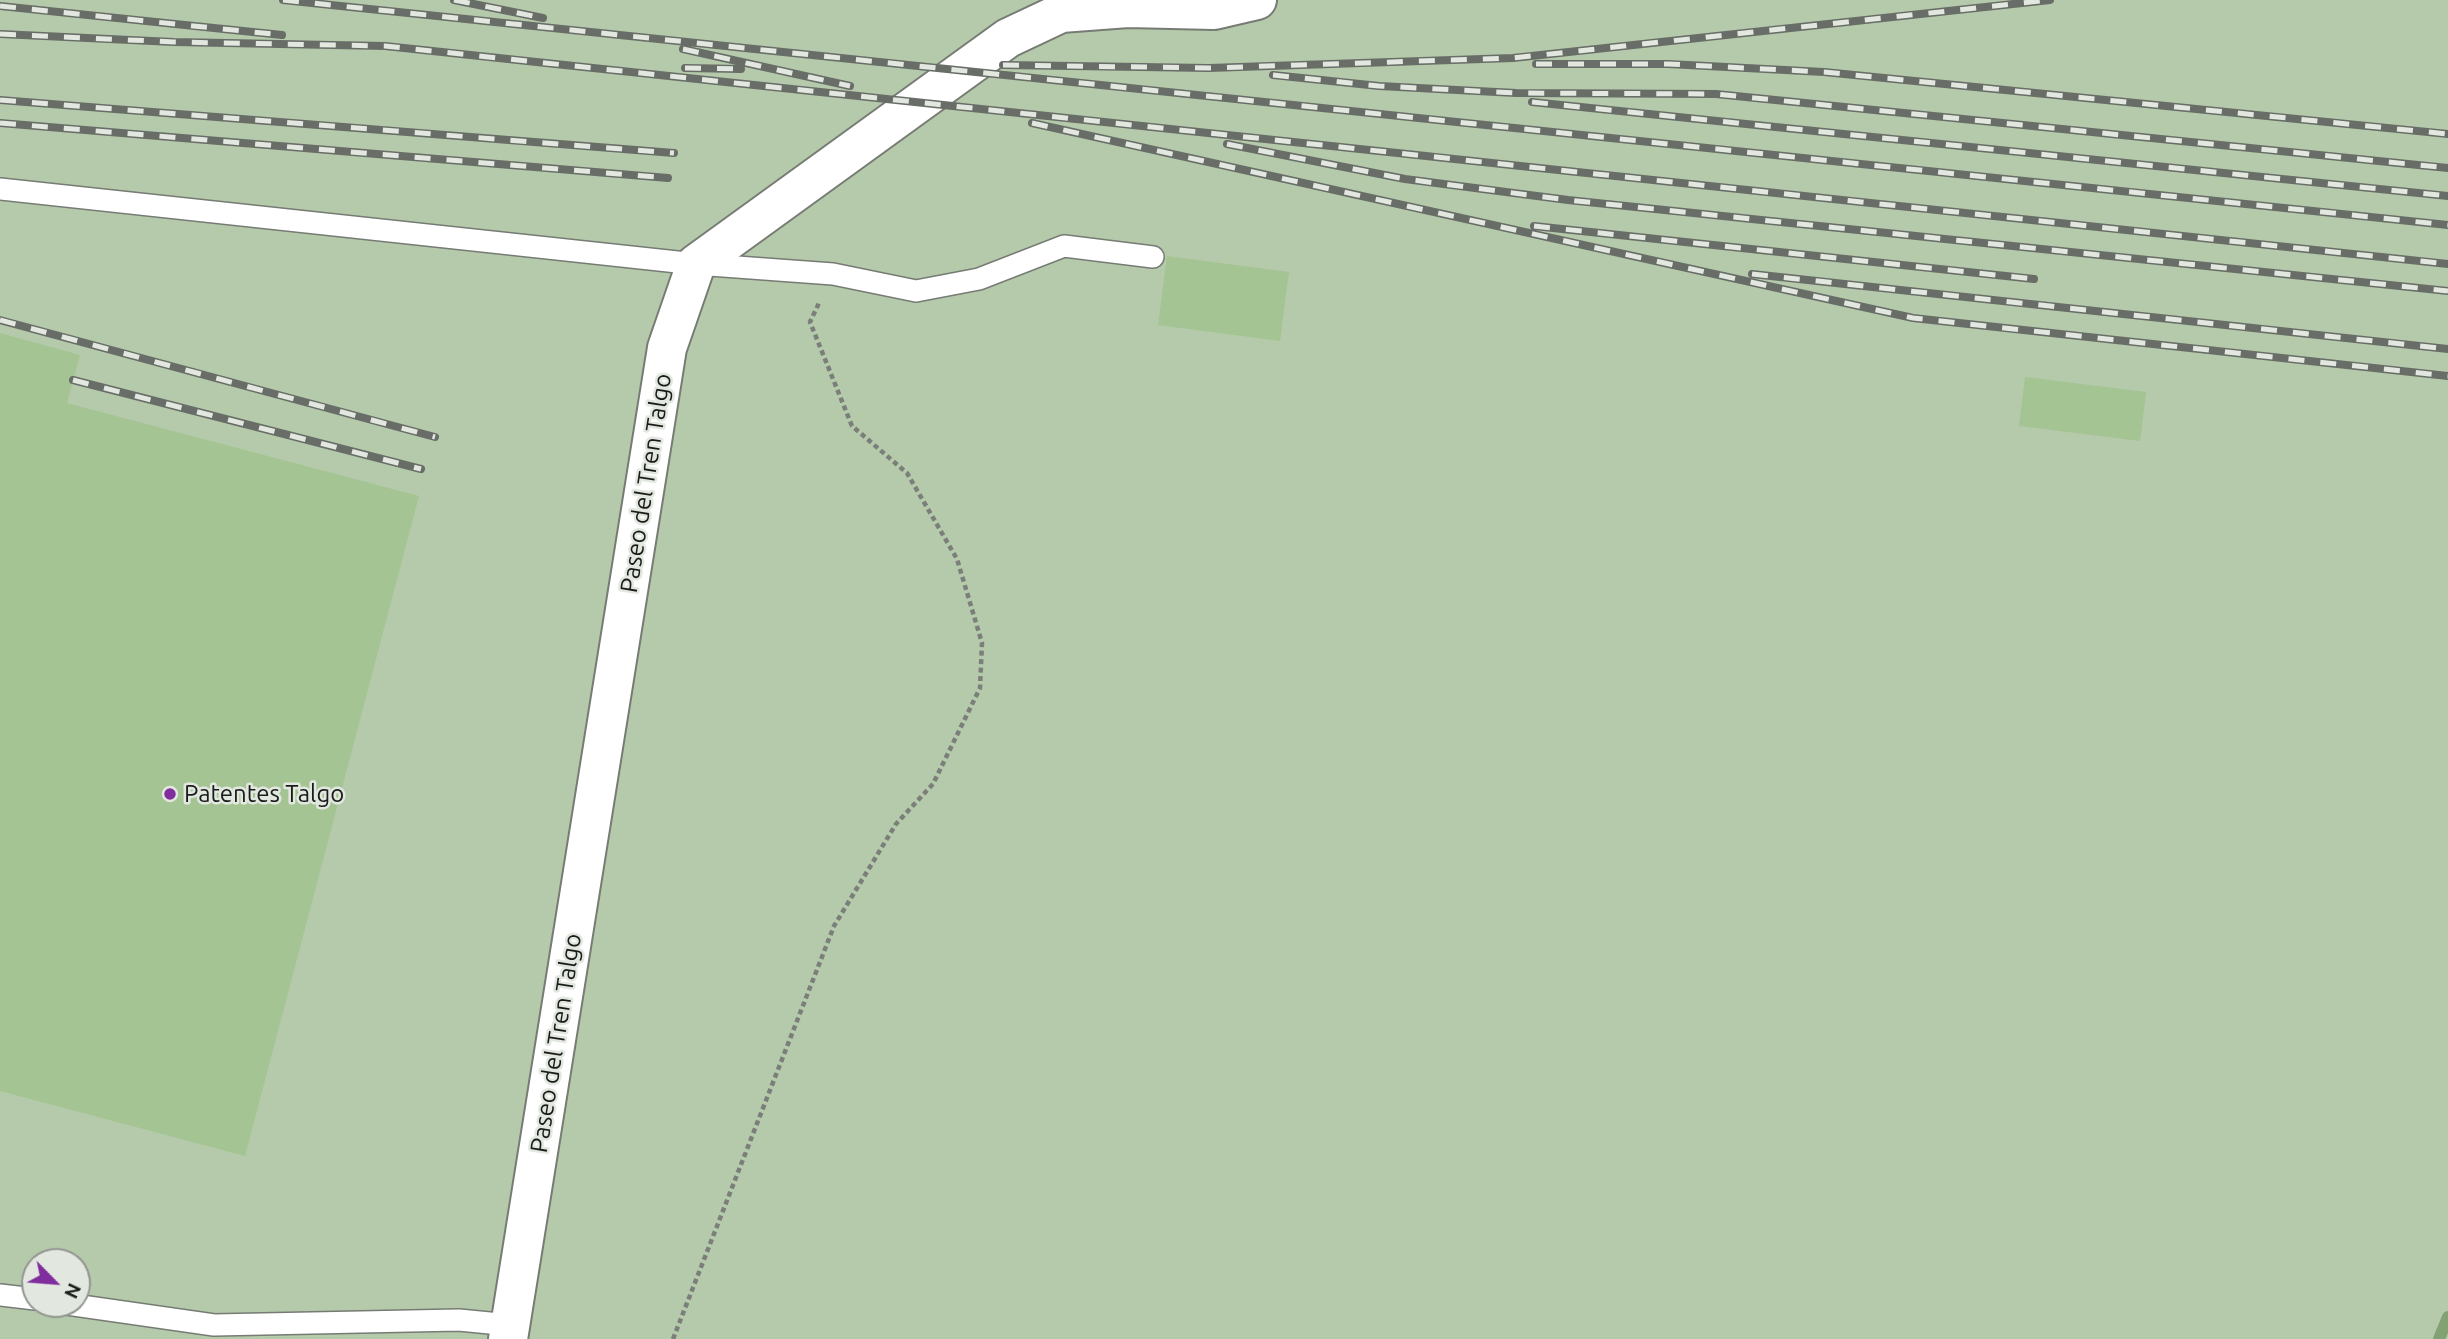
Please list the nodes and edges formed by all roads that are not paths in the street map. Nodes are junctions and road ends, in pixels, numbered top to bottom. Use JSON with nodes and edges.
{"nodes":[{"id":1,"x":1257,"y":0,"type":"edge"},
{"id":2,"x":0,"y":189,"type":"edge"},
{"id":3,"x":1153,"y":257,"type":"dead end"},
{"id":4,"x":696,"y":264,"type":"junction"},
{"id":5,"x":0,"y":1295,"type":"edge"},
{"id":6,"x":21,"y":1298,"type":"edge"},
{"id":7,"x":91,"y":1307,"type":"edge"},
{"id":8,"x":509,"y":1332,"type":"edge"}],
"edges":[{"from":1,"to":4,"type":"street"},
{"from":2,"to":4,"type":"lane"},
{"from":3,"to":4,"type":"lane"},
{"from":4,"to":8,"type":"street","name":"Paseo del Tren Talgo"},
{"from":5,"to":6,"type":"lane"},
{"from":7,"to":8,"type":"lane"}]}
